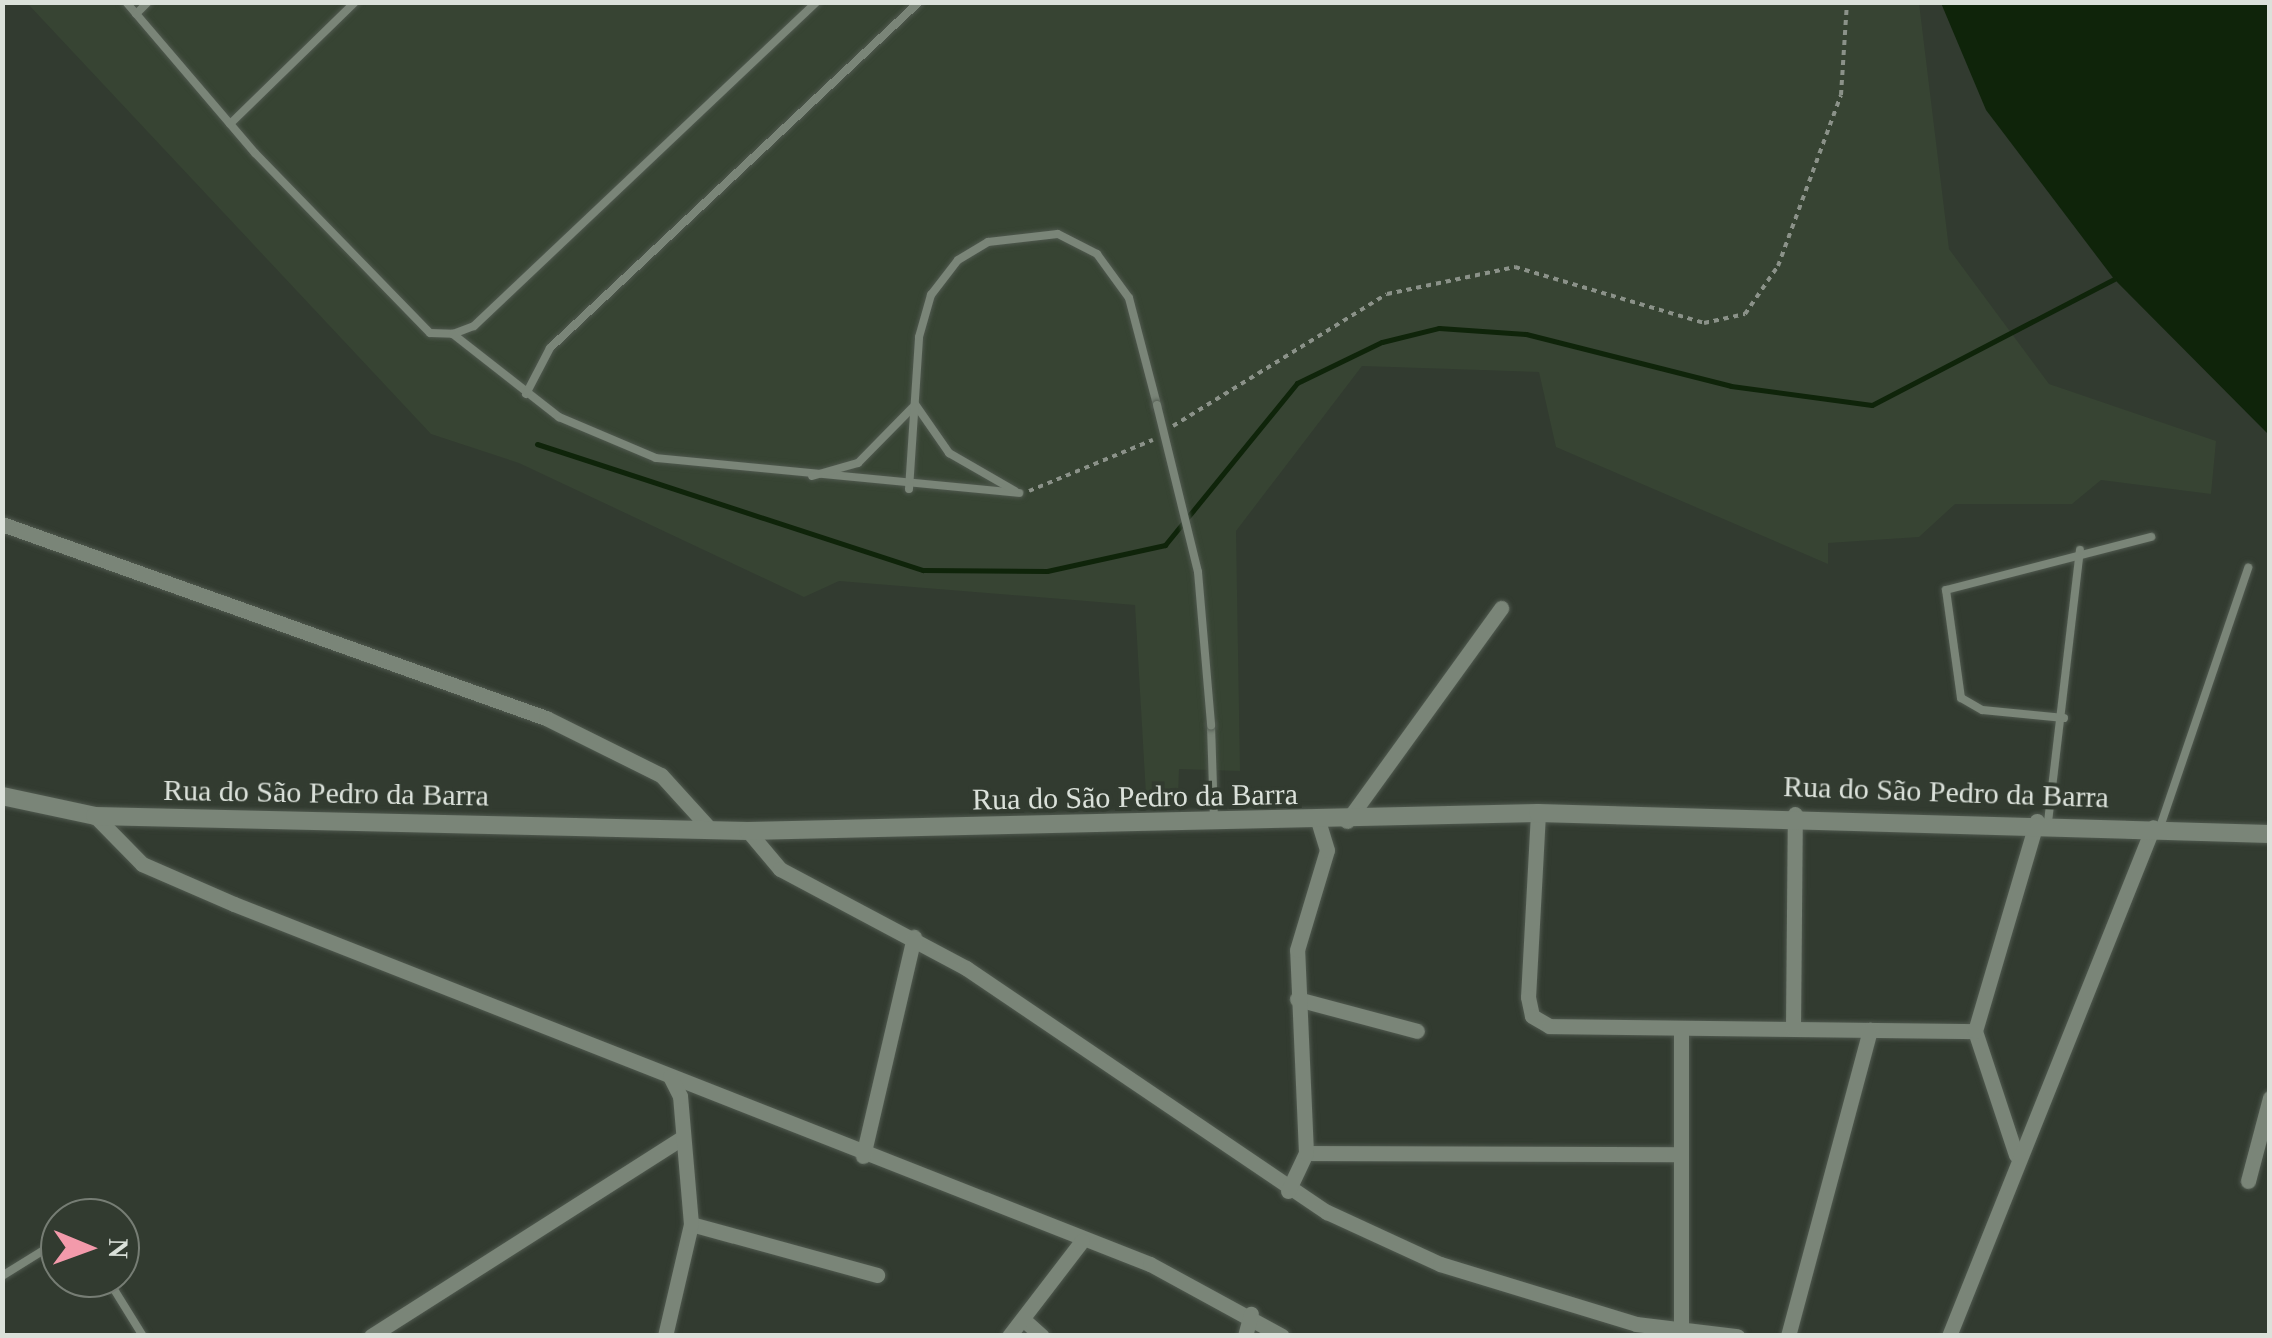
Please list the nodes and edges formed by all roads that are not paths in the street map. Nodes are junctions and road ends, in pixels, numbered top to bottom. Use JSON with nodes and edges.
{"nodes":[{"id":1,"x":126,"y":2,"type":"edge"},
{"id":2,"x":148,"y":2,"type":"edge"},
{"id":3,"x":354,"y":2,"type":"edge"},
{"id":4,"x":817,"y":2,"type":"edge"},
{"id":5,"x":919,"y":2,"type":"edge"},
{"id":6,"x":136,"y":14,"type":"junction"},
{"id":7,"x":230,"y":124,"type":"junction"},
{"id":8,"x":454,"y":334,"type":"junction"},
{"id":9,"x":526,"y":394,"type":"junction"},
{"id":10,"x":914,"y":404,"type":"junction"},
{"id":11,"x":799,"y":478,"type":"junction"},
{"id":12,"x":909,"y":489,"type":"junction"},
{"id":13,"x":2,"y":524,"type":"edge"},
{"id":14,"x":2151,"y":536,"type":"dead end"},
{"id":15,"x":2080,"y":550,"type":"junction"},
{"id":16,"x":2248,"y":568,"type":"dead end"},
{"id":17,"x":1501,"y":608,"type":"dead end"},
{"id":18,"x":2064,"y":718,"type":"junction"},
{"id":19,"x":2,"y":796,"type":"edge"},
{"id":20,"x":1538,"y":814,"type":"junction"},
{"id":21,"x":1795,"y":814,"type":"junction"},
{"id":22,"x":95,"y":816,"type":"junction"},
{"id":23,"x":1318,"y":821,"type":"junction"},
{"id":24,"x":1347,"y":821,"type":"junction"},
{"id":25,"x":2042,"y":822,"type":"junction"},
{"id":26,"x":1214,"y":823,"type":"junction"},
{"id":27,"x":2156,"y":827,"type":"junction"},
{"id":28,"x":710,"y":829,"type":"junction"},
{"id":29,"x":748,"y":831,"type":"junction"},
{"id":30,"x":2270,"y":834,"type":"edge"},
{"id":31,"x":914,"y":937,"type":"junction"},
{"id":32,"x":1298,"y":999,"type":"junction"},
{"id":33,"x":1793,"y":1028,"type":"junction"},
{"id":34,"x":1682,"y":1030,"type":"junction"},
{"id":35,"x":1870,"y":1030,"type":"junction"},
{"id":36,"x":1416,"y":1031,"type":"dead end"},
{"id":37,"x":1976,"y":1031,"type":"junction"},
{"id":38,"x":670,"y":1076,"type":"junction"},
{"id":39,"x":2270,"y":1098,"type":"edge"},
{"id":40,"x":680,"y":1139,"type":"junction"},
{"id":41,"x":1306,"y":1153,"type":"junction"},
{"id":42,"x":1677,"y":1154,"type":"junction"},
{"id":43,"x":2016,"y":1155,"type":"junction"},
{"id":44,"x":863,"y":1156,"type":"junction"},
{"id":45,"x":2248,"y":1181,"type":"dead end"},
{"id":46,"x":1288,"y":1191,"type":"junction"},
{"id":47,"x":691,"y":1224,"type":"junction"},
{"id":48,"x":1082,"y":1241,"type":"junction"},
{"id":49,"x":40,"y":1252,"type":"edge"},
{"id":50,"x":878,"y":1275,"type":"dead end"},
{"id":51,"x":2,"y":1276,"type":"edge"},
{"id":52,"x":119,"y":1298,"type":"edge"},
{"id":53,"x":1250,"y":1314,"type":"junction"},
{"id":54,"x":1024,"y":1320,"type":"junction"},
{"id":55,"x":1633,"y":1330,"type":"edge"},
{"id":56,"x":1681,"y":1330,"type":"junction"},
{"id":57,"x":663,"y":1335,"type":"edge"},
{"id":58,"x":143,"y":1336,"type":"edge"},
{"id":59,"x":371,"y":1336,"type":"edge"},
{"id":60,"x":1009,"y":1336,"type":"edge"},
{"id":61,"x":1042,"y":1336,"type":"edge"},
{"id":62,"x":1245,"y":1336,"type":"edge"},
{"id":63,"x":1282,"y":1336,"type":"edge"},
{"id":64,"x":1737,"y":1336,"type":"edge"},
{"id":65,"x":1788,"y":1336,"type":"edge"},
{"id":66,"x":1949,"y":1336,"type":"edge"}],
"edges":[{"from":1,"to":6,"type":"lane"},
{"from":2,"to":6,"type":"lane"},
{"from":3,"to":7,"type":"lane"},
{"from":4,"to":8,"type":"lane"},
{"from":5,"to":9,"type":"lane"},
{"from":6,"to":7,"type":"lane"},
{"from":7,"to":8,"type":"lane"},
{"from":8,"to":9,"type":"lane"},
{"from":9,"to":11,"type":"lane"},
{"from":10,"to":11,"type":"lane"},
{"from":10,"to":12,"type":"lane"},
{"from":10,"to":12,"type":"lane"},
{"from":10,"to":26,"type":"lane","bridge":true},
{"from":11,"to":12,"type":"lane"},
{"from":13,"to":28,"type":"street"},
{"from":14,"to":15,"type":"lane"},
{"from":15,"to":18,"type":"lane"},
{"from":15,"to":18,"type":"lane"},
{"from":16,"to":27,"type":"lane"},
{"from":17,"to":24,"type":"street"},
{"from":18,"to":25,"type":"lane"},
{"from":19,"to":22,"type":"street","name":"Rua do São Pedro da Barra"},
{"from":20,"to":21,"type":"street","name":"Rua do São Pedro da Barra"},
{"from":20,"to":24,"type":"street","name":"Rua do São Pedro da Barra"},
{"from":20,"to":34,"type":"street"},
{"from":21,"to":25,"type":"street","name":"Rua do São Pedro da Barra"},
{"from":21,"to":33,"type":"street"},
{"from":22,"to":28,"type":"street","name":"Rua do São Pedro da Barra"},
{"from":22,"to":38,"type":"street"},
{"from":23,"to":24,"type":"street","name":"Rua do São Pedro da Barra"},
{"from":23,"to":26,"type":"street","name":"Rua do São Pedro da Barra"},
{"from":23,"to":32,"type":"street"},
{"from":25,"to":27,"type":"street","name":"Rua do São Pedro da Barra"},
{"from":25,"to":37,"type":"street"},
{"from":26,"to":29,"type":"street","name":"Rua do São Pedro da Barra"},
{"from":27,"to":30,"type":"street","name":"Rua do São Pedro da Barra"},
{"from":27,"to":43,"type":"street"},
{"from":28,"to":29,"type":"street","name":"Rua do São Pedro da Barra"},
{"from":29,"to":31,"type":"street"},
{"from":31,"to":44,"type":"street"},
{"from":31,"to":46,"type":"street"},
{"from":32,"to":36,"type":"street"},
{"from":32,"to":41,"type":"street"},
{"from":33,"to":34,"type":"street"},
{"from":33,"to":35,"type":"street"},
{"from":34,"to":42,"type":"street"},
{"from":35,"to":37,"type":"street"},
{"from":35,"to":65,"type":"street"},
{"from":37,"to":43,"type":"street"},
{"from":38,"to":40,"type":"street"},
{"from":38,"to":44,"type":"street"},
{"from":39,"to":45,"type":"street"},
{"from":40,"to":47,"type":"street"},
{"from":40,"to":59,"type":"street"},
{"from":41,"to":42,"type":"street"},
{"from":41,"to":46,"type":"street"},
{"from":42,"to":56,"type":"street"},
{"from":43,"to":66,"type":"street"},
{"from":44,"to":48,"type":"street"},
{"from":46,"to":55,"type":"street"},
{"from":47,"to":50,"type":"street"},
{"from":47,"to":57,"type":"street"},
{"from":48,"to":53,"type":"street"},
{"from":48,"to":54,"type":"street"},
{"from":49,"to":51,"type":"lane"},
{"from":52,"to":58,"type":"lane"},
{"from":53,"to":62,"type":"street"},
{"from":53,"to":63,"type":"street"},
{"from":54,"to":60,"type":"street"},
{"from":54,"to":61,"type":"street"},
{"from":55,"to":56,"type":"street"},
{"from":56,"to":64,"type":"street"}]}
